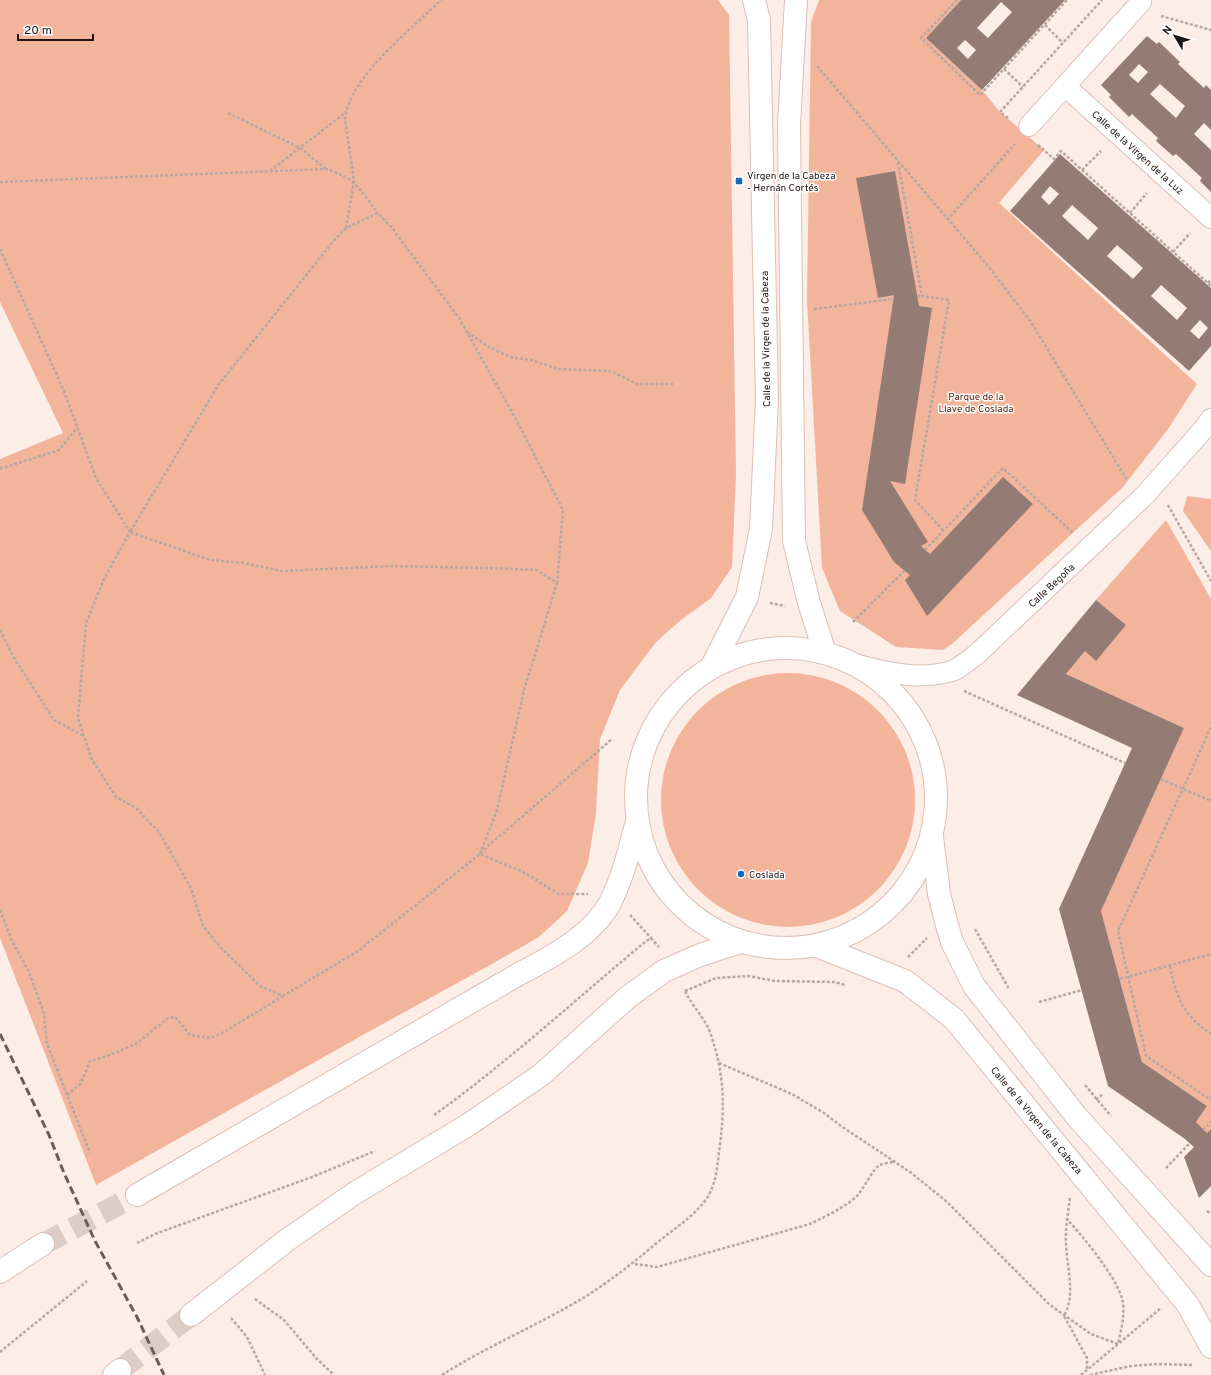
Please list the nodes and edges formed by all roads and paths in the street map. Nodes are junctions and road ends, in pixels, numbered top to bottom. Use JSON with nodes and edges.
{"nodes":[{"id":1,"x":441,"y":0,"type":"edge"},
{"id":2,"x":754,"y":0,"type":"edge"},
{"id":3,"x":796,"y":0,"type":"edge"},
{"id":4,"x":957,"y":0,"type":"edge"},
{"id":5,"x":1068,"y":0,"type":"edge"},
{"id":6,"x":1102,"y":0,"type":"edge"},
{"id":7,"x":1141,"y":2,"type":"dead end"},
{"id":8,"x":1164,"y":12,"type":"dead end"},
{"id":9,"x":1161,"y":16,"type":"junction"},
{"id":10,"x":1156,"y":22,"type":"dead end"},
{"id":11,"x":1044,"y":25,"type":"junction"},
{"id":12,"x":1211,"y":30,"type":"edge"},
{"id":13,"x":1063,"y":43,"type":"junction"},
{"id":14,"x":813,"y":62,"type":"dead end"},
{"id":15,"x":1004,"y":69,"type":"junction"},
{"id":16,"x":1065,"y":86,"type":"junction"},
{"id":17,"x":1023,"y":87,"type":"junction"},
{"id":18,"x":346,"y":112,"type":"junction"},
{"id":19,"x":1000,"y":112,"type":"dead end"},
{"id":20,"x":228,"y":113,"type":"dead end"},
{"id":21,"x":1025,"y":132,"type":"joint"},
{"id":22,"x":300,"y":148,"type":"junction"},
{"id":23,"x":1061,"y":151,"type":"dead end"},
{"id":24,"x":1101,"y":151,"type":"dead end"},
{"id":25,"x":898,"y":162,"type":"junction"},
{"id":26,"x":326,"y":169,"type":"junction"},
{"id":27,"x":1082,"y":170,"type":"junction"},
{"id":28,"x":270,"y":172,"type":"junction"},
{"id":29,"x":354,"y":181,"type":"junction"},
{"id":30,"x":0,"y":182,"type":"edge"},
{"id":31,"x":1147,"y":193,"type":"dead end"},
{"id":32,"x":378,"y":213,"type":"junction"},
{"id":33,"x":1130,"y":213,"type":"junction"},
{"id":34,"x":1211,"y":218,"type":"edge"},
{"id":35,"x":947,"y":220,"type":"junction"},
{"id":36,"x":346,"y":228,"type":"junction"},
{"id":37,"x":1190,"y":233,"type":"dead end"},
{"id":38,"x":0,"y":249,"type":"edge"},
{"id":39,"x":1173,"y":252,"type":"junction"},
{"id":40,"x":1211,"y":279,"type":"edge"},
{"id":41,"x":1208,"y":283,"type":"junction"},
{"id":42,"x":1211,"y":286,"type":"edge"},
{"id":43,"x":917,"y":296,"type":"dead end"},
{"id":44,"x":922,"y":296,"type":"junction"},
{"id":45,"x":893,"y":299,"type":"dead end"},
{"id":46,"x":808,"y":310,"type":"dead end"},
{"id":47,"x":466,"y":332,"type":"junction"},
{"id":48,"x":673,"y":384,"type":"dead end"},
{"id":49,"x":1211,"y":419,"type":"edge"},
{"id":50,"x":77,"y":428,"type":"junction"},
{"id":51,"x":0,"y":468,"type":"edge"},
{"id":52,"x":1130,"y":486,"type":"dead end"},
{"id":53,"x":1167,"y":504,"type":"dead end"},
{"id":54,"x":944,"y":531,"type":"junction"},
{"id":55,"x":130,"y":532,"type":"junction"},
{"id":56,"x":1076,"y":536,"type":"dead end"},
{"id":57,"x":926,"y":550,"type":"dead end"},
{"id":58,"x":905,"y":570,"type":"dead end"},
{"id":59,"x":1211,"y":580,"type":"edge"},
{"id":60,"x":557,"y":583,"type":"junction"},
{"id":61,"x":747,"y":597,"type":"junction"},
{"id":62,"x":809,"y":603,"type":"junction"},
{"id":63,"x":853,"y":622,"type":"dead end"},
{"id":64,"x":0,"y":630,"type":"edge"},
{"id":65,"x":825,"y":653,"type":"junction"},
{"id":66,"x":854,"y":664,"type":"junction"},
{"id":67,"x":711,"y":668,"type":"junction"},
{"id":68,"x":962,"y":690,"type":"dead end"},
{"id":69,"x":1211,"y":727,"type":"edge"},
{"id":70,"x":84,"y":736,"type":"junction"},
{"id":71,"x":612,"y":739,"type":"dead end"},
{"id":72,"x":1125,"y":763,"type":"dead end"},
{"id":73,"x":1161,"y":779,"type":"dead end"},
{"id":74,"x":1183,"y":788,"type":"junction"},
{"id":75,"x":1211,"y":801,"type":"edge"},
{"id":76,"x":637,"y":820,"type":"junction"},
{"id":77,"x":932,"y":836,"type":"junction"},
{"id":78,"x":480,"y":854,"type":"junction"},
{"id":79,"x":588,"y":893,"type":"dead end"},
{"id":80,"x":0,"y":910,"type":"edge"},
{"id":81,"x":645,"y":942,"type":"dead end"},
{"id":82,"x":740,"y":942,"type":"junction"},
{"id":83,"x":817,"y":946,"type":"junction"},
{"id":84,"x":1211,"y":954,"type":"edge"},
{"id":85,"x":1170,"y":966,"type":"junction"},
{"id":86,"x":1120,"y":980,"type":"dead end"},
{"id":87,"x":1082,"y":990,"type":"dead end"},
{"id":88,"x":685,"y":991,"type":"dead end"},
{"id":89,"x":283,"y":996,"type":"junction"},
{"id":90,"x":1039,"y":1002,"type":"dead end"},
{"id":91,"x":1211,"y":1034,"type":"edge"},
{"id":92,"x":719,"y":1062,"type":"junction"},
{"id":93,"x":68,"y":1095,"type":"junction"},
{"id":94,"x":1211,"y":1100,"type":"edge"},
{"id":95,"x":430,"y":1118,"type":"dead end"},
{"id":96,"x":1211,"y":1122,"type":"edge"},
{"id":97,"x":1203,"y":1130,"type":"dead end"},
{"id":98,"x":1190,"y":1143,"type":"dead end"},
{"id":99,"x":379,"y":1148,"type":"dead end"},
{"id":100,"x":90,"y":1153,"type":"dead end"},
{"id":101,"x":895,"y":1161,"type":"junction"},
{"id":102,"x":1166,"y":1168,"type":"dead end"},
{"id":103,"x":137,"y":1195,"type":"tunnel mouth"},
{"id":104,"x":1070,"y":1195,"type":"dead end"},
{"id":105,"x":1206,"y":1211,"type":"dead end"},
{"id":106,"x":1211,"y":1214,"type":"edge"},
{"id":107,"x":1067,"y":1220,"type":"junction"},
{"id":108,"x":137,"y":1243,"type":"dead end"},
{"id":109,"x":43,"y":1244,"type":"tunnel mouth"},
{"id":110,"x":634,"y":1264,"type":"junction"},
{"id":111,"x":1211,"y":1265,"type":"edge"},
{"id":112,"x":0,"y":1272,"type":"edge"},
{"id":113,"x":87,"y":1281,"type":"dead end"},
{"id":114,"x":255,"y":1299,"type":"dead end"},
{"id":115,"x":1161,"y":1307,"type":"dead end"},
{"id":116,"x":190,"y":1316,"type":"tunnel mouth"},
{"id":117,"x":1064,"y":1316,"type":"junction"},
{"id":118,"x":231,"y":1318,"type":"dead end"},
{"id":119,"x":1118,"y":1344,"type":"junction"},
{"id":120,"x":1211,"y":1347,"type":"edge"},
{"id":121,"x":0,"y":1352,"type":"edge"},
{"id":122,"x":1200,"y":1365,"type":"dead end"},
{"id":123,"x":1087,"y":1370,"type":"junction"},
{"id":124,"x":265,"y":1375,"type":"edge"},
{"id":125,"x":334,"y":1375,"type":"edge"},
{"id":126,"x":442,"y":1375,"type":"edge"},
{"id":127,"x":1082,"y":1375,"type":"edge"},
{"id":128,"x":1090,"y":1375,"type":"edge"}],
"edges":[{"from":1,"to":18,"type":"path"},
{"from":2,"to":61,"type":"main road","name":"Calle de la Virgen de la Cabeza"},
{"from":3,"to":62,"type":"main road"},
{"from":4,"to":15,"type":"path"},
{"from":5,"to":11,"type":"path"},
{"from":6,"to":13,"type":"path"},
{"from":7,"to":16,"type":"street"},
{"from":8,"to":9,"type":"path"},
{"from":9,"to":10,"type":"path"},
{"from":9,"to":12,"type":"path"},
{"from":11,"to":13,"type":"path"},
{"from":11,"to":15,"type":"path"},
{"from":13,"to":17,"type":"path"},
{"from":14,"to":25,"type":"path"},
{"from":15,"to":17,"type":"path"},
{"from":16,"to":21,"type":"street"},
{"from":16,"to":34,"type":"street","name":"Calle de la Virgen de la Luz"},
{"from":17,"to":19,"type":"path"},
{"from":18,"to":22,"type":"path"},
{"from":18,"to":29,"type":"path"},
{"from":20,"to":22,"type":"path"},
{"from":21,"to":35,"type":"path"},
{"from":22,"to":26,"type":"path"},
{"from":22,"to":28,"type":"path"},
{"from":23,"to":27,"type":"path"},
{"from":24,"to":27,"type":"path"},
{"from":25,"to":35,"type":"path"},
{"from":25,"to":44,"type":"path"},
{"from":26,"to":28,"type":"path"},
{"from":26,"to":29,"type":"path"},
{"from":27,"to":33,"type":"path"},
{"from":28,"to":30,"type":"path"},
{"from":29,"to":32,"type":"path"},
{"from":29,"to":36,"type":"path"},
{"from":31,"to":33,"type":"path"},
{"from":32,"to":36,"type":"path"},
{"from":32,"to":47,"type":"path"},
{"from":33,"to":39,"type":"path"},
{"from":35,"to":52,"type":"path"},
{"from":36,"to":55,"type":"path"},
{"from":37,"to":39,"type":"path"},
{"from":38,"to":50,"type":"path"},
{"from":39,"to":41,"type":"path"},
{"from":40,"to":41,"type":"path"},
{"from":41,"to":42,"type":"path"},
{"from":43,"to":44,"type":"path"},
{"from":44,"to":54,"type":"path"},
{"from":45,"to":46,"type":"path"},
{"from":47,"to":48,"type":"path"},
{"from":47,"to":60,"type":"path"},
{"from":49,"to":66,"type":"street","name":"Calle Begoña"},
{"from":50,"to":51,"type":"path"},
{"from":50,"to":55,"type":"path"},
{"from":53,"to":59,"type":"path"},
{"from":54,"to":56,"type":"path"},
{"from":54,"to":57,"type":"path"},
{"from":55,"to":60,"type":"path"},
{"from":55,"to":70,"type":"path"},
{"from":58,"to":63,"type":"path"},
{"from":60,"to":78,"type":"path"},
{"from":61,"to":62,"type":"path"},
{"from":61,"to":67,"type":"main road","name":"Calle de la Virgen de la Cabeza"},
{"from":62,"to":65,"type":"main road"},
{"from":64,"to":70,"type":"path"},
{"from":65,"to":66,"type":"main road"},
{"from":65,"to":67,"type":"main road"},
{"from":66,"to":77,"type":"main road"},
{"from":67,"to":76,"type":"main road"},
{"from":68,"to":72,"type":"path"},
{"from":69,"to":74,"type":"path"},
{"from":70,"to":89,"type":"path"},
{"from":71,"to":78,"type":"path"},
{"from":73,"to":74,"type":"path"},
{"from":74,"to":75,"type":"path"},
{"from":74,"to":94,"type":"path"},
{"from":76,"to":82,"type":"main road"},
{"from":76,"to":103,"type":"main road"},
{"from":77,"to":83,"type":"main road"},
{"from":77,"to":111,"type":"main road"},
{"from":78,"to":79,"type":"path"},
{"from":78,"to":89,"type":"path"},
{"from":80,"to":93,"type":"path"},
{"from":81,"to":95,"type":"path"},
{"from":82,"to":83,"type":"main road"},
{"from":82,"to":116,"type":"main road"},
{"from":83,"to":120,"type":"main road","name":"Calle de la Virgen de la Cabeza"},
{"from":84,"to":85,"type":"path"},
{"from":85,"to":86,"type":"path"},
{"from":85,"to":91,"type":"path"},
{"from":87,"to":90,"type":"path"},
{"from":88,"to":92,"type":"path"},
{"from":89,"to":93,"type":"path"},
{"from":92,"to":101,"type":"path"},
{"from":92,"to":110,"type":"path"},
{"from":93,"to":100,"type":"path"},
{"from":96,"to":97,"type":"path"},
{"from":98,"to":102,"type":"path"},
{"from":99,"to":108,"type":"path"},
{"from":101,"to":110,"type":"path"},
{"from":101,"to":117,"type":"path"},
{"from":104,"to":107,"type":"path"},
{"from":105,"to":106,"type":"path"},
{"from":107,"to":117,"type":"path"},
{"from":107,"to":119,"type":"path"},
{"from":109,"to":112,"type":"main road"},
{"from":110,"to":126,"type":"path"},
{"from":113,"to":121,"type":"path"},
{"from":114,"to":125,"type":"path"},
{"from":115,"to":119,"type":"path"},
{"from":117,"to":119,"type":"path"},
{"from":117,"to":123,"type":"path"},
{"from":118,"to":124,"type":"path"},
{"from":119,"to":123,"type":"path"},
{"from":122,"to":128,"type":"path"},
{"from":123,"to":127,"type":"path"}]}
